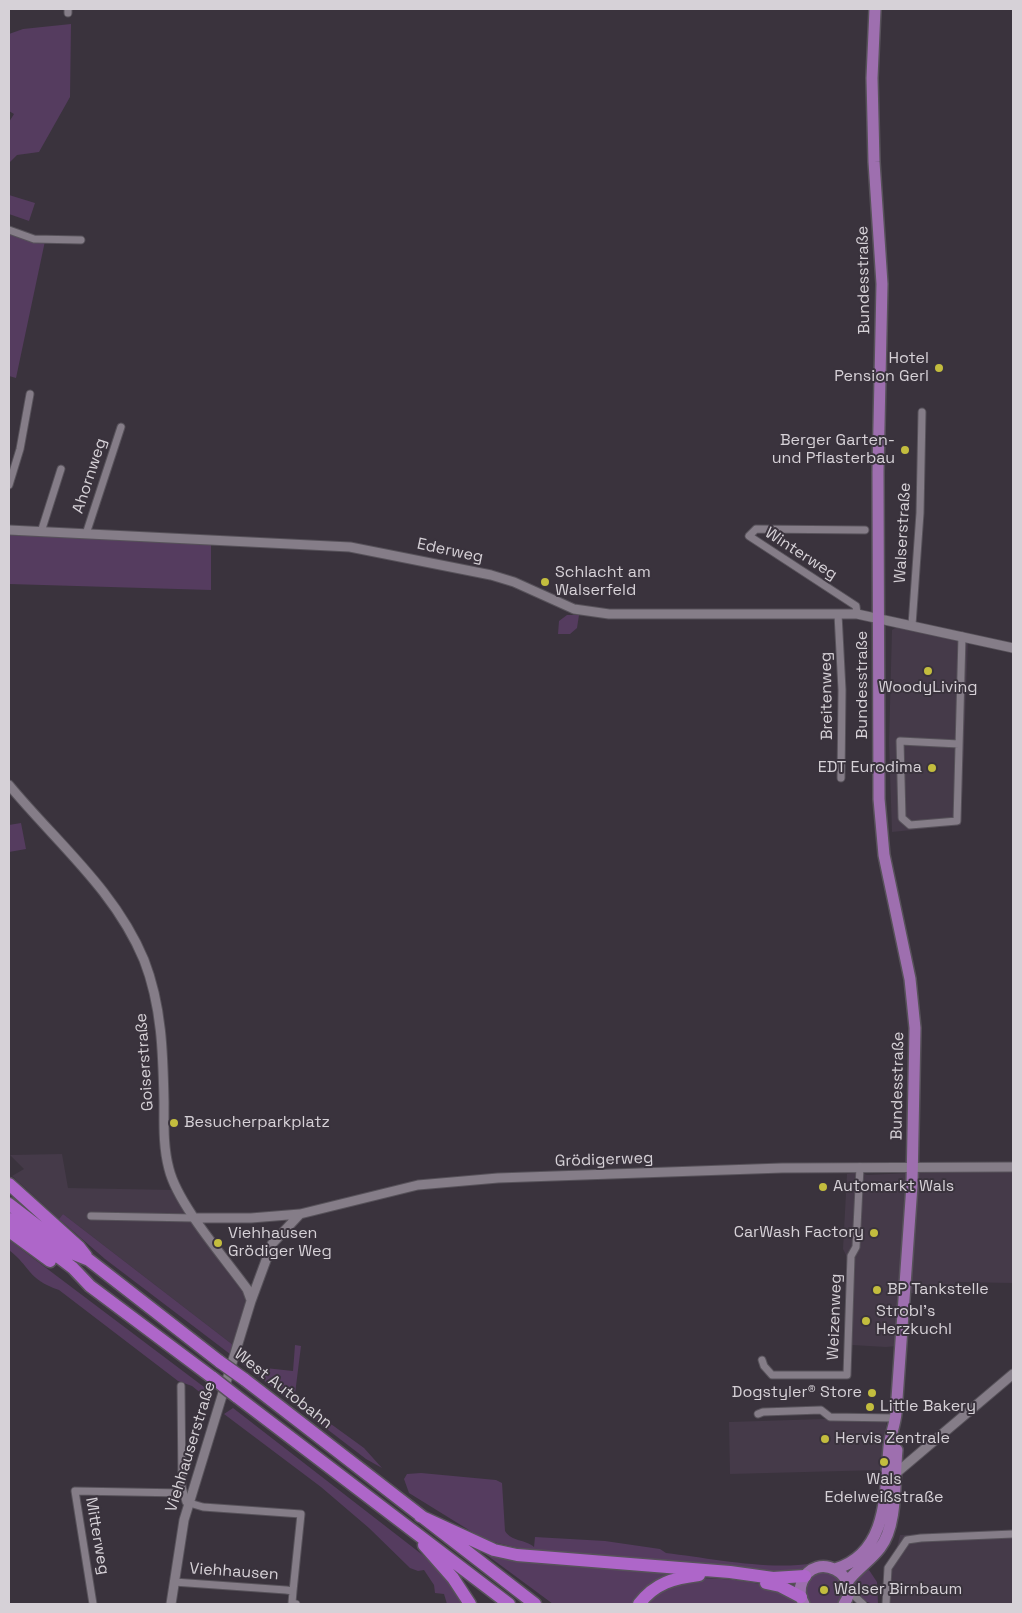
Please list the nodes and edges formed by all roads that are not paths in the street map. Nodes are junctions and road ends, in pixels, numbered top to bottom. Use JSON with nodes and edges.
{"nodes":[{"id":1,"x":875,"y":9,"type":"edge"},
{"id":2,"x":9,"y":230,"type":"edge"},
{"id":3,"x":81,"y":240,"type":"dead end"},
{"id":4,"x":30,"y":394,"type":"dead end"},
{"id":5,"x":922,"y":412,"type":"dead end"},
{"id":6,"x":121,"y":427,"type":"dead end"},
{"id":7,"x":61,"y":469,"type":"dead end"},
{"id":8,"x":9,"y":485,"type":"edge"},
{"id":9,"x":9,"y":530,"type":"edge"},
{"id":10,"x":865,"y":530,"type":"dead end"},
{"id":11,"x":41,"y":532,"type":"junction"},
{"id":12,"x":86,"y":534,"type":"junction"},
{"id":13,"x":838,"y":614,"type":"junction"},
{"id":14,"x":857,"y":614,"type":"junction"},
{"id":15,"x":879,"y":619,"type":"junction"},
{"id":16,"x":912,"y":625,"type":"junction"},
{"id":17,"x":962,"y":636,"type":"junction"},
{"id":18,"x":1013,"y":648,"type":"edge"},
{"id":19,"x":959,"y":744,"type":"junction"},
{"id":20,"x":841,"y":778,"type":"dead end"},
{"id":21,"x":9,"y":785,"type":"edge"},
{"id":22,"x":913,"y":1166,"type":"junction"},
{"id":23,"x":860,"y":1167,"type":"junction"},
{"id":24,"x":1013,"y":1167,"type":"edge"},
{"id":25,"x":9,"y":1184,"type":"edge"},
{"id":26,"x":9,"y":1204,"type":"edge"},
{"id":27,"x":300,"y":1214,"type":"junction"},
{"id":28,"x":91,"y":1216,"type":"dead end"},
{"id":29,"x":194,"y":1218,"type":"junction"},
{"id":30,"x":9,"y":1219,"type":"edge"},
{"id":31,"x":9,"y":1231,"type":"edge"},
{"id":32,"x":89,"y":1260,"type":"junction"},
{"id":33,"x":90,"y":1286,"type":"junction"},
{"id":34,"x":251,"y":1301,"type":"junction"},
{"id":35,"x":762,"y":1360,"type":"dead end"},
{"id":36,"x":1013,"y":1374,"type":"edge"},
{"id":37,"x":181,"y":1386,"type":"dead end"},
{"id":38,"x":758,"y":1414,"type":"dead end"},
{"id":39,"x":895,"y":1422,"type":"junction"},
{"id":40,"x":895,"y":1474,"type":"junction"},
{"id":41,"x":183,"y":1493,"type":"junction"},
{"id":42,"x":189,"y":1504,"type":"junction"},
{"id":43,"x":420,"y":1516,"type":"junction"},
{"id":44,"x":409,"y":1528,"type":"junction"},
{"id":45,"x":1013,"y":1534,"type":"edge"},
{"id":46,"x":835,"y":1568,"type":"junction"},
{"id":47,"x":805,"y":1576,"type":"junction"},
{"id":48,"x":174,"y":1582,"type":"junction"},
{"id":49,"x":848,"y":1586,"type":"junction"},
{"id":50,"x":293,"y":1591,"type":"junction"},
{"id":51,"x":803,"y":1600,"type":"edge"},
{"id":52,"x":93,"y":1604,"type":"edge"},
{"id":53,"x":171,"y":1604,"type":"edge"},
{"id":54,"x":296,"y":1604,"type":"edge"},
{"id":55,"x":470,"y":1604,"type":"edge"},
{"id":56,"x":509,"y":1604,"type":"edge"},
{"id":57,"x":535,"y":1604,"type":"edge"},
{"id":58,"x":639,"y":1604,"type":"edge"},
{"id":59,"x":844,"y":1604,"type":"edge"},
{"id":60,"x":862,"y":1604,"type":"edge"},
{"id":61,"x":886,"y":1604,"type":"edge"}],
"edges":[{"from":1,"to":15,"type":"main road","name":"Bundesstraße"},
{"from":2,"to":3,"type":"street"},
{"from":4,"to":8,"type":"street"},
{"from":5,"to":16,"type":"street","name":"Walserstraße"},
{"from":6,"to":12,"type":"street","name":"Ahornweg"},
{"from":7,"to":11,"type":"street","name":"Ahornweg"},
{"from":9,"to":11,"type":"street","name":"Ederweg"},
{"from":10,"to":14,"type":"street","name":"Winterweg"},
{"from":11,"to":12,"type":"street","name":"Ederweg"},
{"from":12,"to":13,"type":"street","name":"Ederweg"},
{"from":13,"to":14,"type":"street","name":"Ederweg"},
{"from":13,"to":20,"type":"street","name":"Breitenweg"},
{"from":14,"to":15,"type":"street","name":"Ederweg"},
{"from":15,"to":16,"type":"street"},
{"from":15,"to":22,"type":"main road","name":"Bundesstraße"},
{"from":16,"to":17,"type":"street"},
{"from":17,"to":18,"type":"street"},
{"from":17,"to":19,"type":"street"},
{"from":19,"to":19,"type":"street"},
{"from":21,"to":29,"type":"street","name":"Goiserstraße"},
{"from":22,"to":23,"type":"street","name":"Grödigerweg"},
{"from":22,"to":24,"type":"street","name":"Grödigerweg"},
{"from":22,"to":39,"type":"main road","name":"Bundesstraße"},
{"from":23,"to":27,"type":"street","name":"Grödigerweg"},
{"from":23,"to":35,"type":"street","name":"Weizenweg"},
{"from":25,"to":32,"type":"highway"},
{"from":26,"to":32,"type":"highway","name":"West Autobahn"},
{"from":27,"to":29,"type":"street","name":"Grödigerweg"},
{"from":27,"to":34,"type":"street"},
{"from":28,"to":29,"type":"street"},
{"from":29,"to":34,"type":"street","name":"Goiserstraße"},
{"from":30,"to":33,"type":"highway","name":"West Autobahn"},
{"from":31,"to":33,"type":"highway"},
{"from":32,"to":43,"type":"highway","name":"West Autobahn","bridge":true},
{"from":33,"to":44,"type":"highway","name":"West Autobahn","bridge":true},
{"from":34,"to":42,"type":"street","name":"Viehhauserstraße"},
{"from":36,"to":40,"type":"street"},
{"from":37,"to":41,"type":"street"},
{"from":38,"to":39,"type":"street"},
{"from":39,"to":40,"type":"main road","name":"Bundesstraße"},
{"from":39,"to":46,"type":"main road","name":"Bundesstraße"},
{"from":40,"to":49,"type":"main road","name":"Bundesstraße"},
{"from":41,"to":42,"type":"street"},
{"from":41,"to":52,"type":"street","name":"Mitterweg"},
{"from":42,"to":48,"type":"street","name":"Viehhauserstraße"},
{"from":42,"to":50,"type":"street","name":"Viehhausen"},
{"from":43,"to":47,"type":"highway"},
{"from":43,"to":57,"type":"highway","name":"West Autobahn"},
{"from":44,"to":55,"type":"highway"},
{"from":44,"to":56,"type":"highway","name":"West Autobahn"},
{"from":45,"to":61,"type":"street"},
{"from":46,"to":47,"type":"main road","name":"Bundesstraße"},
{"from":46,"to":49,"type":"main road"},
{"from":47,"to":51,"type":"main road"},
{"from":48,"to":50,"type":"street","name":"Viehhausen"},
{"from":48,"to":53,"type":"street","name":"Viehhauserstraße"},
{"from":49,"to":59,"type":"main road","name":"Bundesstraße"},
{"from":49,"to":60,"type":"street"},
{"from":50,"to":54,"type":"street","name":"Viehhausen"},
{"from":51,"to":58,"type":"highway"}]}
